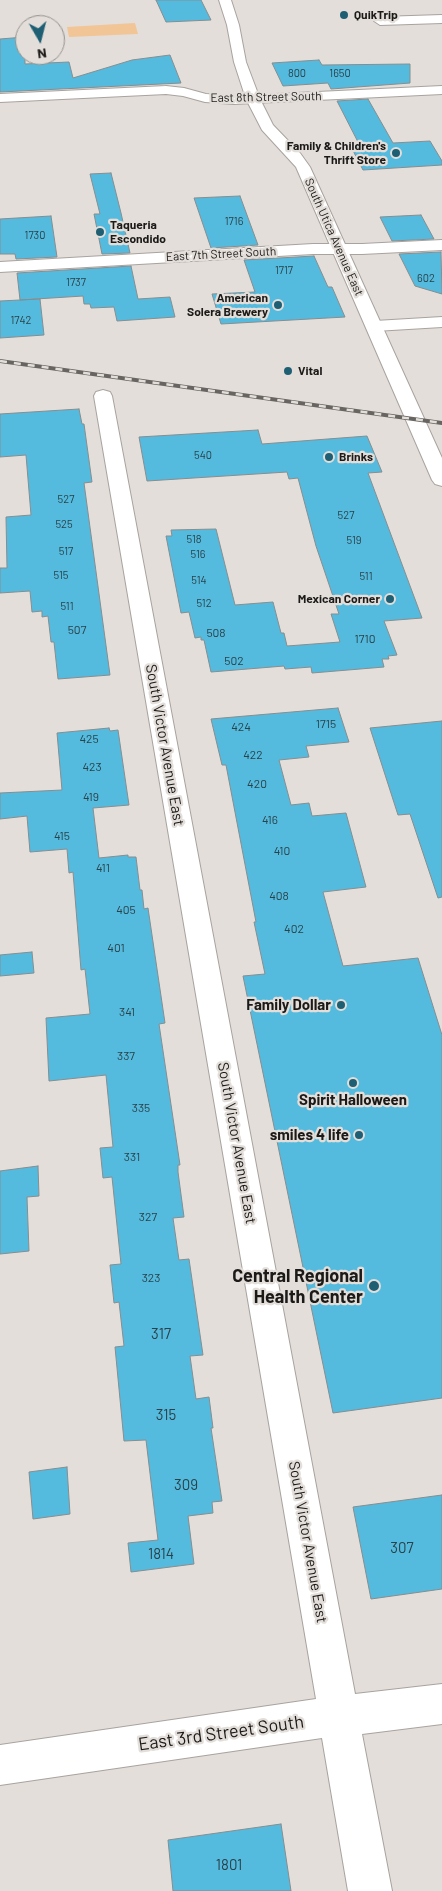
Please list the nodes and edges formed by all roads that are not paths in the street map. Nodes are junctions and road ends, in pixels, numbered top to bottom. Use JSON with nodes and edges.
{"nodes":[{"id":1,"x":225,"y":0,"type":"edge"},
{"id":2,"x":442,"y":19,"type":"edge"},
{"id":3,"x":380,"y":21,"type":"dead end"},
{"id":4,"x":442,"y":90,"type":"edge"},
{"id":5,"x":0,"y":98,"type":"edge"},
{"id":6,"x":253,"y":99,"type":"junction"},
{"id":7,"x":442,"y":245,"type":"edge"},
{"id":8,"x":339,"y":249,"type":"junction"},
{"id":9,"x":0,"y":267,"type":"edge"},
{"id":10,"x":442,"y":322,"type":"edge"},
{"id":11,"x":375,"y":326,"type":"junction"},
{"id":12,"x":103,"y":396,"type":"dead end"},
{"id":13,"x":442,"y":480,"type":"edge"},
{"id":14,"x":442,"y":1704,"type":"edge"},
{"id":15,"x":339,"y":1716,"type":"junction"},
{"id":16,"x":0,"y":1765,"type":"edge"},
{"id":17,"x":370,"y":1891,"type":"edge"}],
"edges":[{"from":1,"to":6,"type":"street","name":"South Utica Avenue East"},
{"from":2,"to":3,"type":"street"},
{"from":4,"to":6,"type":"street","name":"East 8th Street South"},
{"from":5,"to":6,"type":"street","name":"East 8th Street South"},
{"from":6,"to":8,"type":"street","name":"South Utica Avenue East"},
{"from":7,"to":8,"type":"street","name":"East 7th Street South"},
{"from":8,"to":9,"type":"street","name":"East 7th Street South"},
{"from":8,"to":11,"type":"street","name":"South Utica Avenue East"},
{"from":10,"to":11,"type":"street"},
{"from":11,"to":13,"type":"street","name":"South Utica Avenue East"},
{"from":12,"to":15,"type":"street","name":"South Victor Avenue East"},
{"from":14,"to":15,"type":"street","name":"East 3rd Street South"},
{"from":15,"to":16,"type":"street","name":"East 3rd Street South"},
{"from":15,"to":17,"type":"street","name":"South Victor Avenue East"}]}
